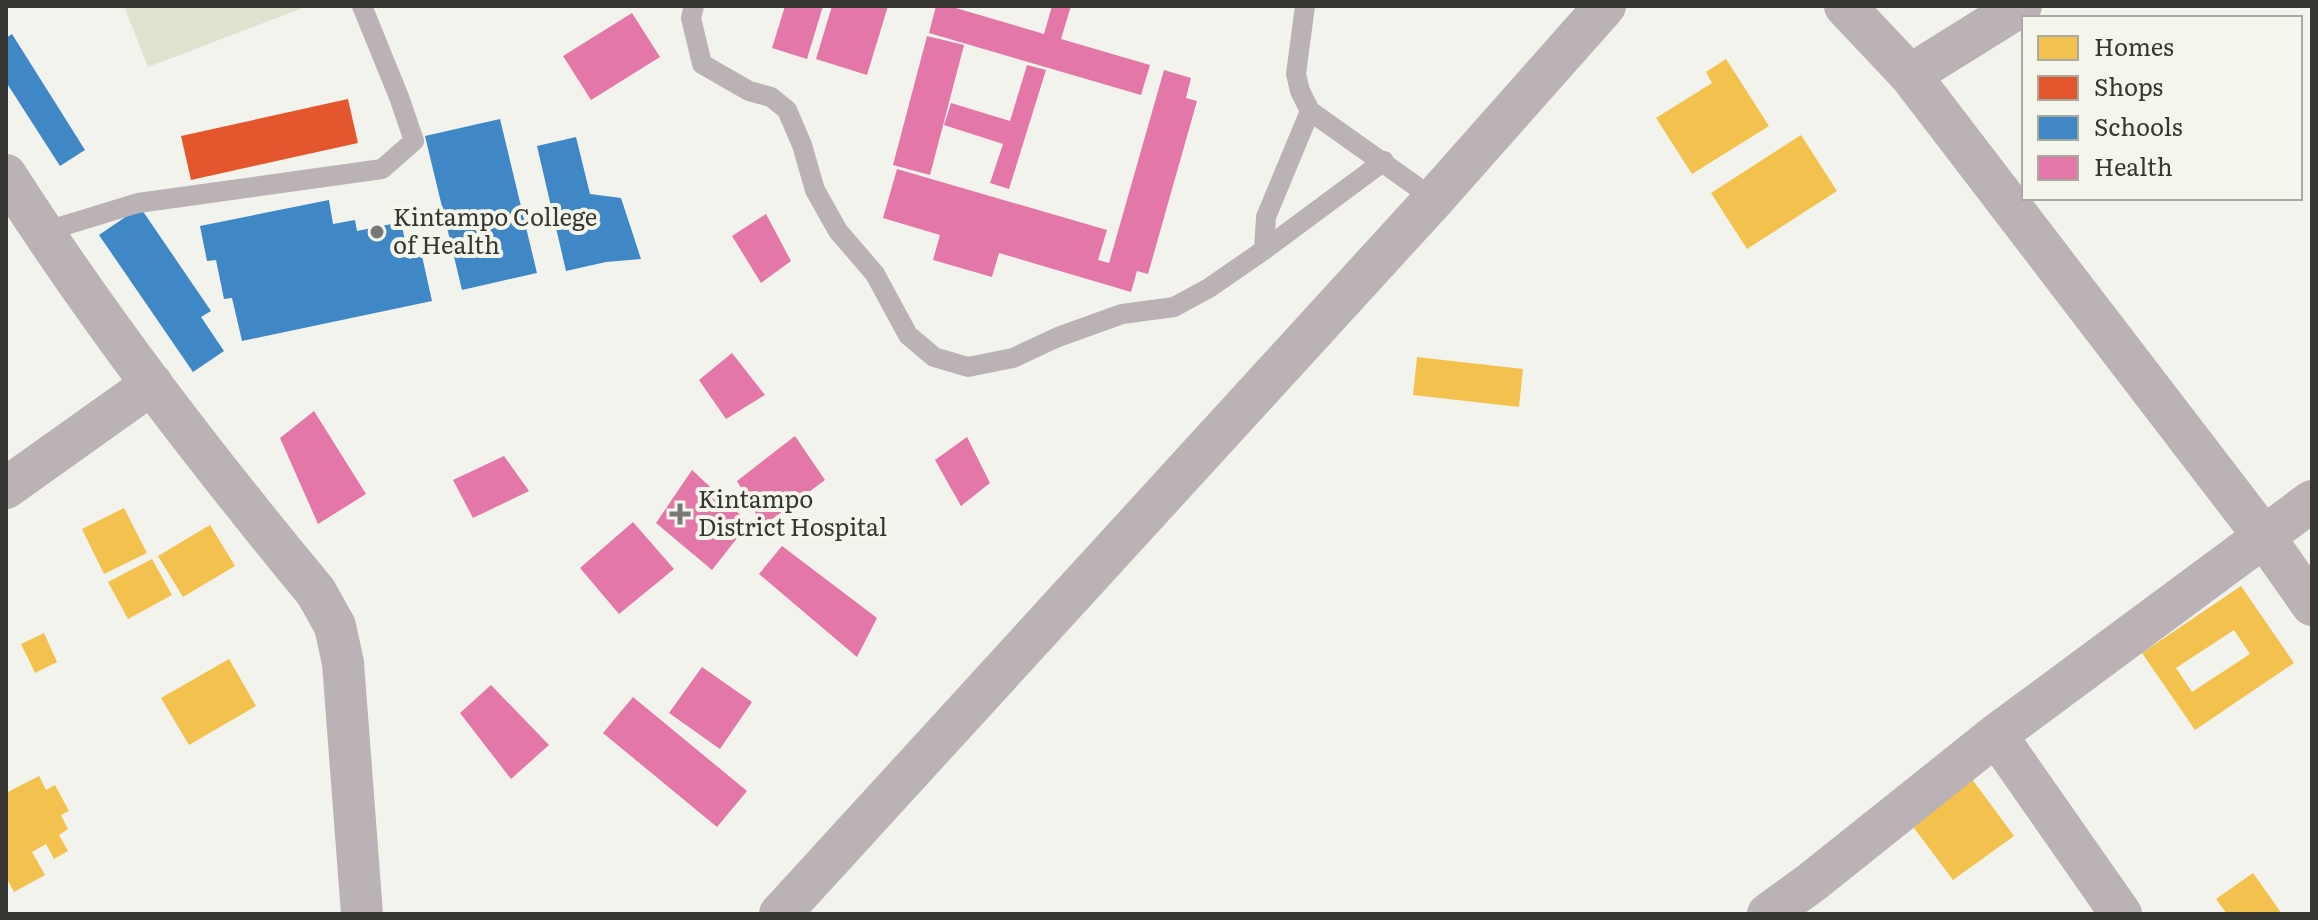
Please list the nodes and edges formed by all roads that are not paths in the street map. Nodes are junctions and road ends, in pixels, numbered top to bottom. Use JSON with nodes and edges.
{"nodes":[{"id":1,"x":362,"y":6,"type":"edge"},
{"id":2,"x":694,"y":6,"type":"edge"},
{"id":3,"x":1305,"y":6,"type":"edge"},
{"id":4,"x":1845,"y":6,"type":"edge"},
{"id":5,"x":2021,"y":6,"type":"edge"},
{"id":6,"x":1587,"y":13,"type":"edge"},
{"id":7,"x":1910,"y":75,"type":"junction"},
{"id":8,"x":1310,"y":111,"type":"junction"},
{"id":9,"x":1384,"y":161,"type":"junction"},
{"id":10,"x":6,"y":175,"type":"edge"},
{"id":11,"x":1434,"y":199,"type":"junction"},
{"id":12,"x":43,"y":232,"type":"junction"},
{"id":13,"x":1264,"y":250,"type":"junction"},
{"id":14,"x":152,"y":384,"type":"junction"},
{"id":15,"x":6,"y":488,"type":"edge"},
{"id":16,"x":2312,"y":501,"type":"edge"},
{"id":17,"x":2265,"y":538,"type":"junction"},
{"id":18,"x":2312,"y":605,"type":"edge"},
{"id":19,"x":1996,"y":735,"type":"junction"},
{"id":20,"x":362,"y":914,"type":"edge"},
{"id":21,"x":780,"y":914,"type":"edge"},
{"id":22,"x":1768,"y":914,"type":"edge"},
{"id":23,"x":2121,"y":914,"type":"edge"}],
"edges":[{"from":1,"to":12,"type":"lane"},
{"from":2,"to":13,"type":"lane"},
{"from":3,"to":8,"type":"lane"},
{"from":4,"to":7,"type":"street"},
{"from":5,"to":7,"type":"street"},
{"from":6,"to":11,"type":"street"},
{"from":7,"to":17,"type":"street"},
{"from":8,"to":9,"type":"lane"},
{"from":8,"to":13,"type":"lane"},
{"from":9,"to":11,"type":"lane"},
{"from":9,"to":13,"type":"lane"},
{"from":10,"to":12,"type":"street"},
{"from":11,"to":21,"type":"street"},
{"from":12,"to":14,"type":"street"},
{"from":14,"to":15,"type":"street"},
{"from":14,"to":20,"type":"street"},
{"from":16,"to":17,"type":"street"},
{"from":17,"to":18,"type":"street"},
{"from":17,"to":19,"type":"street"},
{"from":19,"to":22,"type":"street"},
{"from":19,"to":23,"type":"street"}]}
